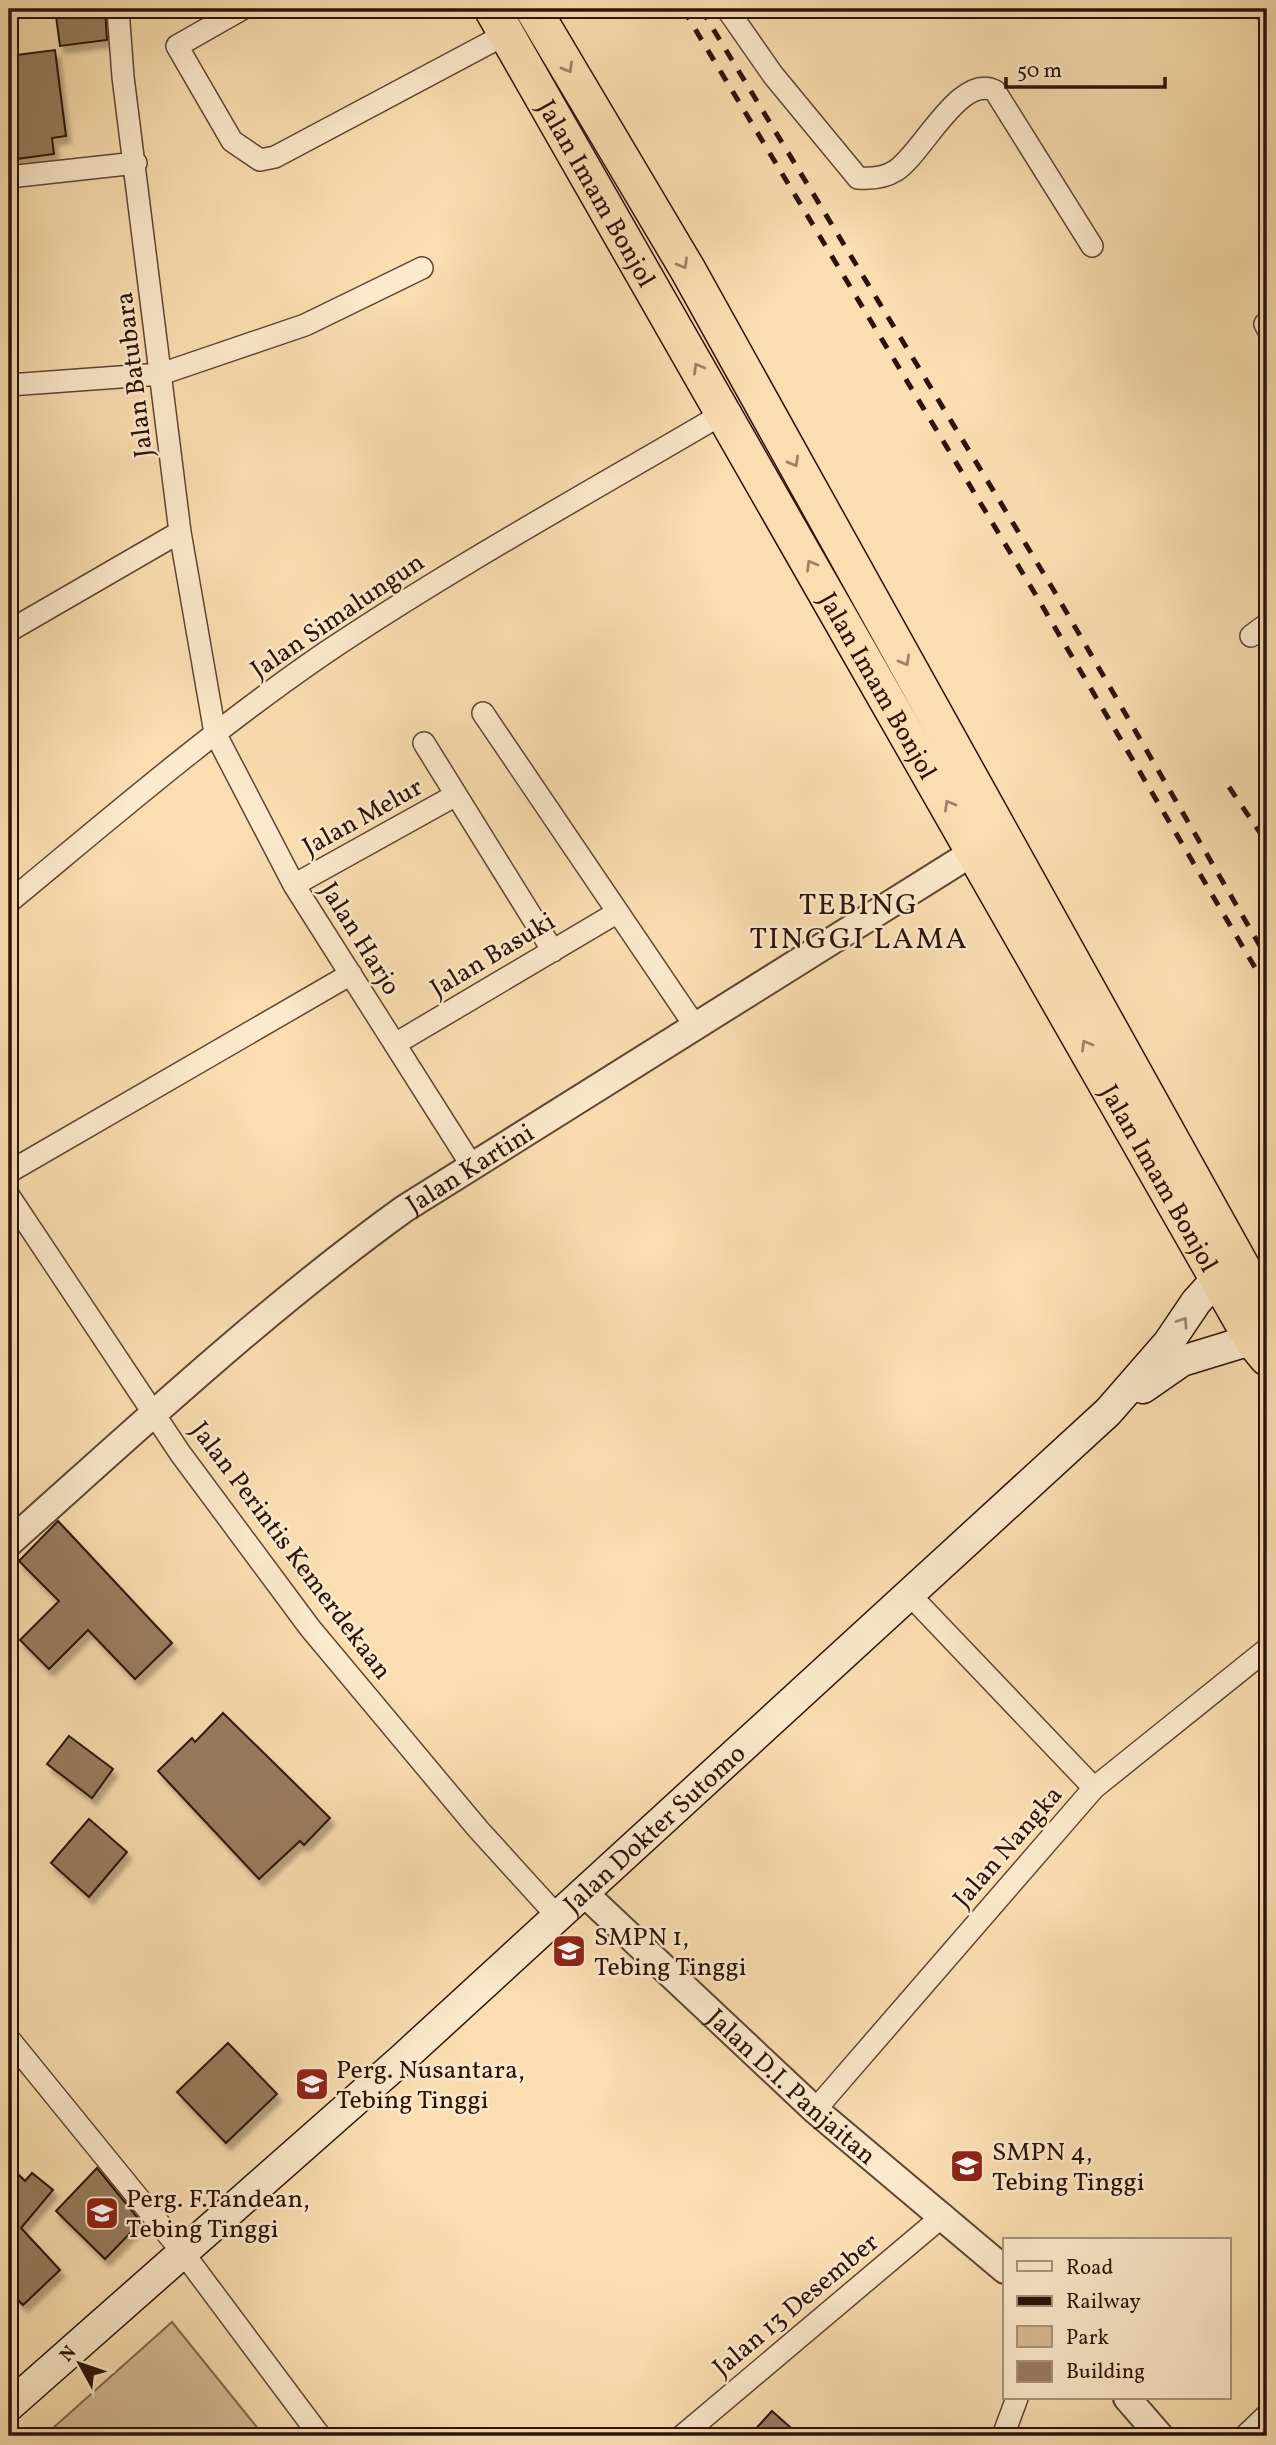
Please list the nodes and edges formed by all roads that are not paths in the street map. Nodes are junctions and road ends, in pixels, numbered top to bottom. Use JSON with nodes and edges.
{"nodes":[{"id":1,"x":118,"y":9,"type":"edge"},
{"id":2,"x":242,"y":9,"type":"edge"},
{"id":3,"x":533,"y":9,"type":"edge"},
{"id":4,"x":727,"y":9,"type":"edge"},
{"id":5,"x":499,"y":21,"type":"edge"},
{"id":6,"x":136,"y":163,"type":"junction"},
{"id":7,"x":9,"y":177,"type":"edge"},
{"id":8,"x":1092,"y":246,"type":"dead end"},
{"id":9,"x":422,"y":268,"type":"dead end"},
{"id":10,"x":161,"y":374,"type":"junction"},
{"id":11,"x":9,"y":385,"type":"edge"},
{"id":12,"x":724,"y":413,"type":"junction"},
{"id":13,"x":180,"y":532,"type":"junction"},
{"id":14,"x":9,"y":631,"type":"edge"},
{"id":15,"x":483,"y":713,"type":"dead end"},
{"id":16,"x":215,"y":733,"type":"junction"},
{"id":17,"x":424,"y":743,"type":"dead end"},
{"id":18,"x":456,"y":795,"type":"junction"},
{"id":19,"x":989,"y":843,"type":"junction"},
{"id":20,"x":294,"y":885,"type":"junction"},
{"id":21,"x":9,"y":902,"type":"edge"},
{"id":22,"x":618,"y":912,"type":"junction"},
{"id":23,"x":553,"y":951,"type":"junction"},
{"id":24,"x":351,"y":974,"type":"junction"},
{"id":25,"x":695,"y":1026,"type":"junction"},
{"id":26,"x":395,"y":1044,"type":"junction"},
{"id":27,"x":472,"y":1166,"type":"junction"},
{"id":28,"x":9,"y":1172,"type":"edge"},
{"id":29,"x":9,"y":1196,"type":"edge"},
{"id":30,"x":1227,"y":1266,"type":"junction"},
{"id":31,"x":1264,"y":1337,"type":"edge"},
{"id":32,"x":1108,"y":1412,"type":"junction"},
{"id":33,"x":155,"y":1413,"type":"junction"},
{"id":34,"x":9,"y":1544,"type":"edge"},
{"id":35,"x":911,"y":1596,"type":"junction"},
{"id":36,"x":1267,"y":1649,"type":"edge"},
{"id":37,"x":1094,"y":1788,"type":"junction"},
{"id":38,"x":584,"y":1893,"type":"junction"},
{"id":39,"x":558,"y":1917,"type":"junction"},
{"id":40,"x":9,"y":2039,"type":"edge"},
{"id":41,"x":815,"y":2109,"type":"junction"},
{"id":42,"x":944,"y":2215,"type":"junction"},
{"id":43,"x":184,"y":2254,"type":"junction"},
{"id":44,"x":1003,"y":2268,"type":"edge"},
{"id":45,"x":1016,"y":2400,"type":"edge"},
{"id":46,"x":1129,"y":2400,"type":"edge"},
{"id":47,"x":9,"y":2406,"type":"edge"},
{"id":48,"x":1267,"y":2415,"type":"edge"},
{"id":49,"x":320,"y":2436,"type":"edge"},
{"id":50,"x":682,"y":2436,"type":"edge"},
{"id":51,"x":1003,"y":2436,"type":"edge"},
{"id":52,"x":1160,"y":2436,"type":"edge"},
{"id":53,"x":1245,"y":2436,"type":"edge"}],
"edges":[{"from":1,"to":6,"type":"street","name":"Jalan Batubara"},
{"from":2,"to":5,"type":"street"},
{"from":3,"to":19,"type":"highway","name":"Jalan Imam Bonjol","one_way":true},
{"from":4,"to":8,"type":"street"},
{"from":12,"to":5,"type":"highway","name":"Jalan Imam Bonjol","one_way":true},
{"from":6,"to":7,"type":"street"},
{"from":6,"to":10,"type":"street","name":"Jalan Batubara"},
{"from":9,"to":10,"type":"street"},
{"from":10,"to":11,"type":"street"},
{"from":10,"to":13,"type":"street","name":"Jalan Batubara"},
{"from":12,"to":16,"type":"street","name":"Jalan Simalungun"},
{"from":19,"to":12,"type":"highway","name":"Jalan Imam Bonjol","one_way":true},
{"from":13,"to":14,"type":"street"},
{"from":13,"to":16,"type":"street","name":"Jalan Batubara"},
{"from":15,"to":22,"type":"street"},
{"from":16,"to":20,"type":"street","name":"Jalan Harjo"},
{"from":16,"to":21,"type":"street","name":"Jalan Simalungun"},
{"from":17,"to":18,"type":"street"},
{"from":18,"to":20,"type":"street","name":"Jalan Melur"},
{"from":18,"to":23,"type":"street"},
{"from":19,"to":25,"type":"street","name":"Jalan Kartini"},
{"from":19,"to":30,"type":"highway","name":"Jalan Imam Bonjol"},
{"from":20,"to":24,"type":"street","name":"Jalan Harjo"},
{"from":22,"to":23,"type":"street","name":"Jalan Basuki"},
{"from":22,"to":25,"type":"street"},
{"from":23,"to":26,"type":"street","name":"Jalan Basuki"},
{"from":24,"to":26,"type":"street","name":"Jalan Harjo"},
{"from":24,"to":28,"type":"street"},
{"from":25,"to":27,"type":"street","name":"Jalan Kartini"},
{"from":26,"to":27,"type":"street","name":"Jalan Harjo"},
{"from":27,"to":33,"type":"street","name":"Jalan Kartini"},
{"from":29,"to":33,"type":"street","name":"Jalan Perintis Kemerdekaan"},
{"from":30,"to":31,"type":"highway","name":"Jalan Imam Bonjol"},
{"from":32,"to":30,"type":"main road","name":"Jalan Dokter Sutomo","one_way":true},
{"from":31,"to":32,"type":"main road","name":"Jalan Dokter Sutomo"},
{"from":32,"to":35,"type":"main road","name":"Jalan Dokter Sutomo"},
{"from":33,"to":34,"type":"street","name":"Jalan Kartini"},
{"from":33,"to":39,"type":"street","name":"Jalan Perintis Kemerdekaan"},
{"from":35,"to":37,"type":"street","name":"Jalan Nangka"},
{"from":35,"to":38,"type":"main road","name":"Jalan Dokter Sutomo"},
{"from":36,"to":37,"type":"street"},
{"from":37,"to":41,"type":"street","name":"Jalan Nangka"},
{"from":38,"to":39,"type":"main road","name":"Jalan Dokter Sutomo"},
{"from":38,"to":41,"type":"street","name":"Jalan D.I. Panjaitan"},
{"from":39,"to":43,"type":"main road","name":"Jalan Dokter Sutomo"},
{"from":40,"to":43,"type":"street"},
{"from":41,"to":42,"type":"street","name":"Jalan D.I. Panjaitan"},
{"from":42,"to":44,"type":"street","name":"Jalan D.I. Panjaitan"},
{"from":42,"to":50,"type":"street","name":"Jalan 13 Desember"},
{"from":43,"to":47,"type":"main road","name":"Jalan Dokter Sutomo"},
{"from":43,"to":49,"type":"street"},
{"from":45,"to":51,"type":"street"},
{"from":46,"to":52,"type":"street"},
{"from":48,"to":53,"type":"street"}]}
